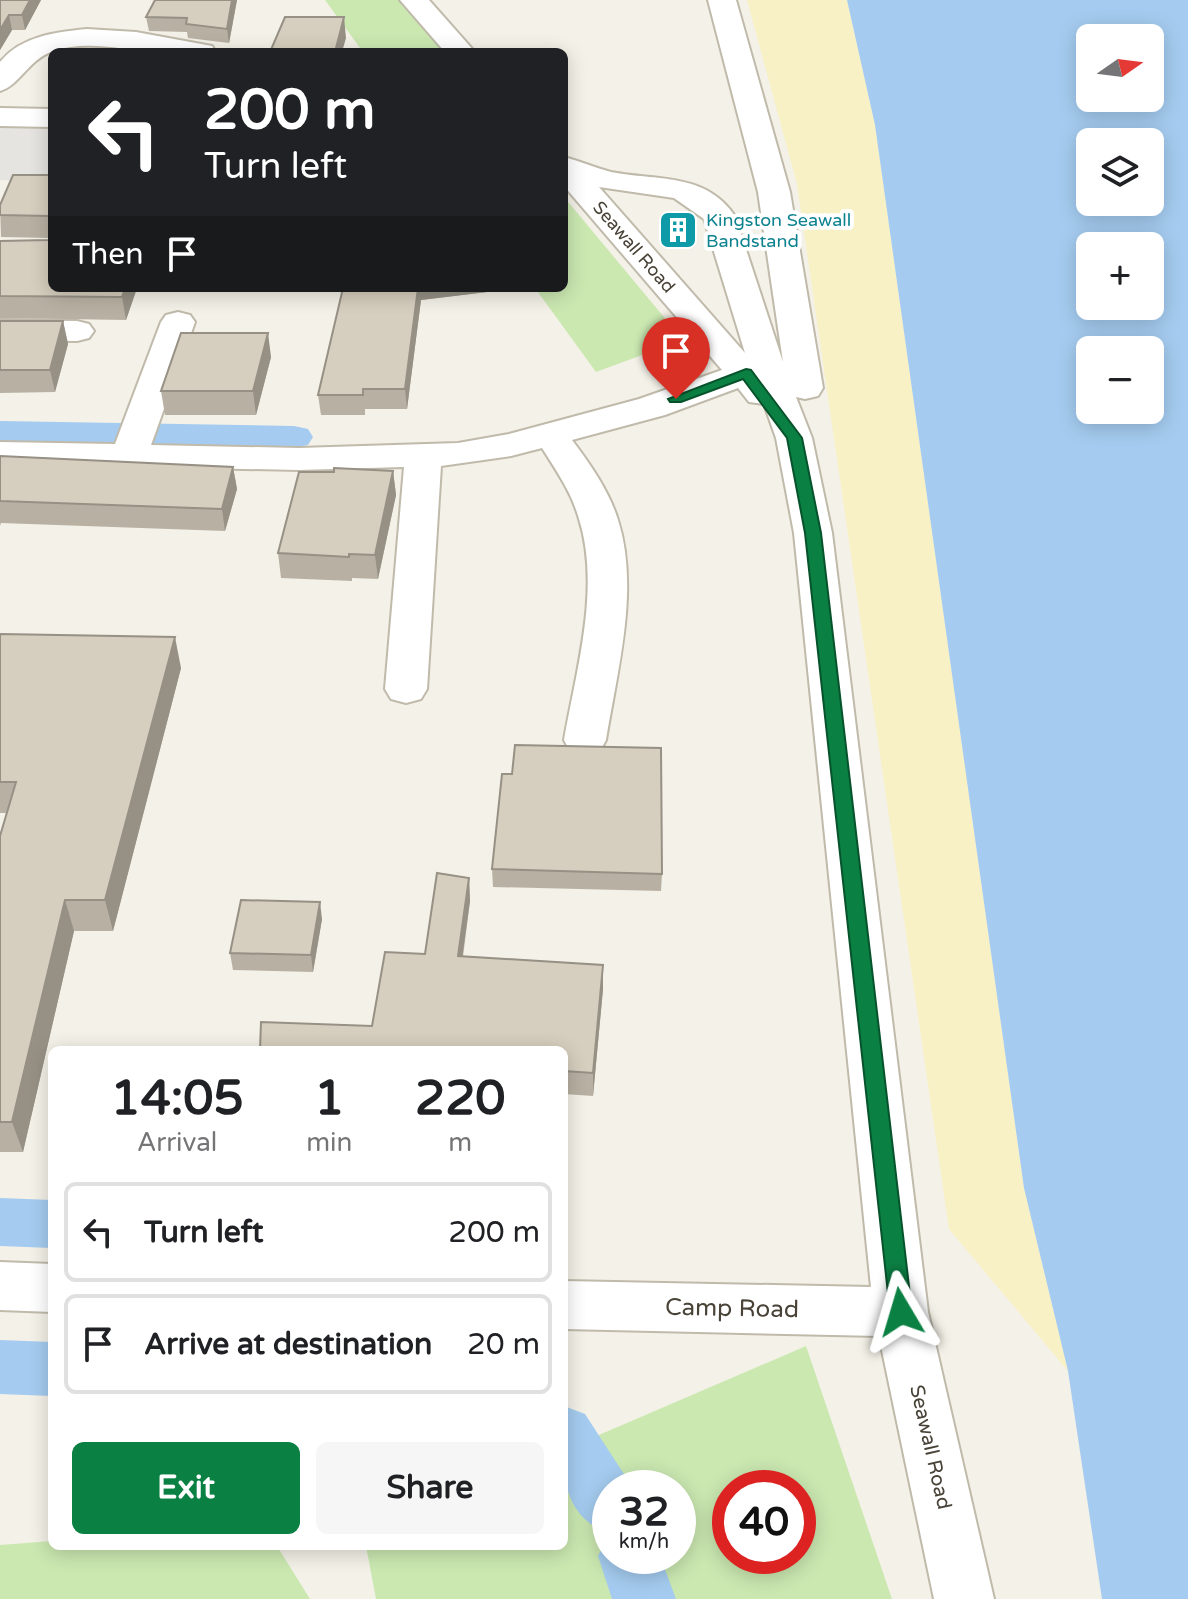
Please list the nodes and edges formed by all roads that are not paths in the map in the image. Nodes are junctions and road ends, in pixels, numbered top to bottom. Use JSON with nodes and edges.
{"nodes":[{"id":1,"x":414,"y":0,"type":"edge"},
{"id":2,"x":722,"y":0,"type":"edge"},
{"id":3,"x":173,"y":48,"type":"edge"},
{"id":4,"x":457,"y":48,"type":"edge"},
{"id":5,"x":0,"y":82,"type":"edge"},
{"id":6,"x":0,"y":117,"type":"edge"},
{"id":7,"x":48,"y":118,"type":"edge"},
{"id":8,"x":568,"y":167,"type":"edge"},
{"id":9,"x":568,"y":171,"type":"edge"},
{"id":10,"x":178,"y":322,"type":"dead end"},
{"id":11,"x":0,"y":330,"type":"edge"},
{"id":12,"x":77,"y":331,"type":"dead end"},
{"id":13,"x":746,"y":373,"type":"junction"},
{"id":14,"x":805,"y":388,"type":"dead end"},
{"id":15,"x":550,"y":434,"type":"junction"},
{"id":16,"x":794,"y":438,"type":"junction"},
{"id":17,"x":0,"y":453,"type":"edge"},
{"id":18,"x":129,"y":456,"type":"junction"},
{"id":19,"x":423,"y":456,"type":"junction"},
{"id":20,"x":406,"y":689,"type":"dead end"},
{"id":21,"x":585,"y":740,"type":"dead end"},
{"id":22,"x":0,"y":1286,"type":"edge"},
{"id":23,"x":48,"y":1288,"type":"edge"},
{"id":24,"x":568,"y":1305,"type":"edge"},
{"id":25,"x":901,"y":1312,"type":"junction"},
{"id":26,"x":964,"y":1599,"type":"edge"}],
"edges":[{"from":1,"to":4,"type":"street"},
{"from":2,"to":14,"type":"street"},
{"from":3,"to":5,"type":"street"},
{"from":6,"to":7,"type":"street"},
{"from":8,"to":16,"type":"street","name":"Seawall Road"},
{"from":9,"to":13,"type":"street","name":"Seawall Road"},
{"from":10,"to":18,"type":"street"},
{"from":11,"to":12,"type":"street"},
{"from":13,"to":15,"type":"street"},
{"from":13,"to":16,"type":"street","name":"Seawall Road"},
{"from":15,"to":19,"type":"street"},
{"from":15,"to":21,"type":"street"},
{"from":16,"to":25,"type":"street","name":"Seawall Road"},
{"from":17,"to":18,"type":"street"},
{"from":18,"to":19,"type":"street"},
{"from":19,"to":20,"type":"street"},
{"from":22,"to":23,"type":"street"},
{"from":24,"to":25,"type":"street","name":"Camp Road"},
{"from":25,"to":26,"type":"street","name":"Seawall Road"}]}
